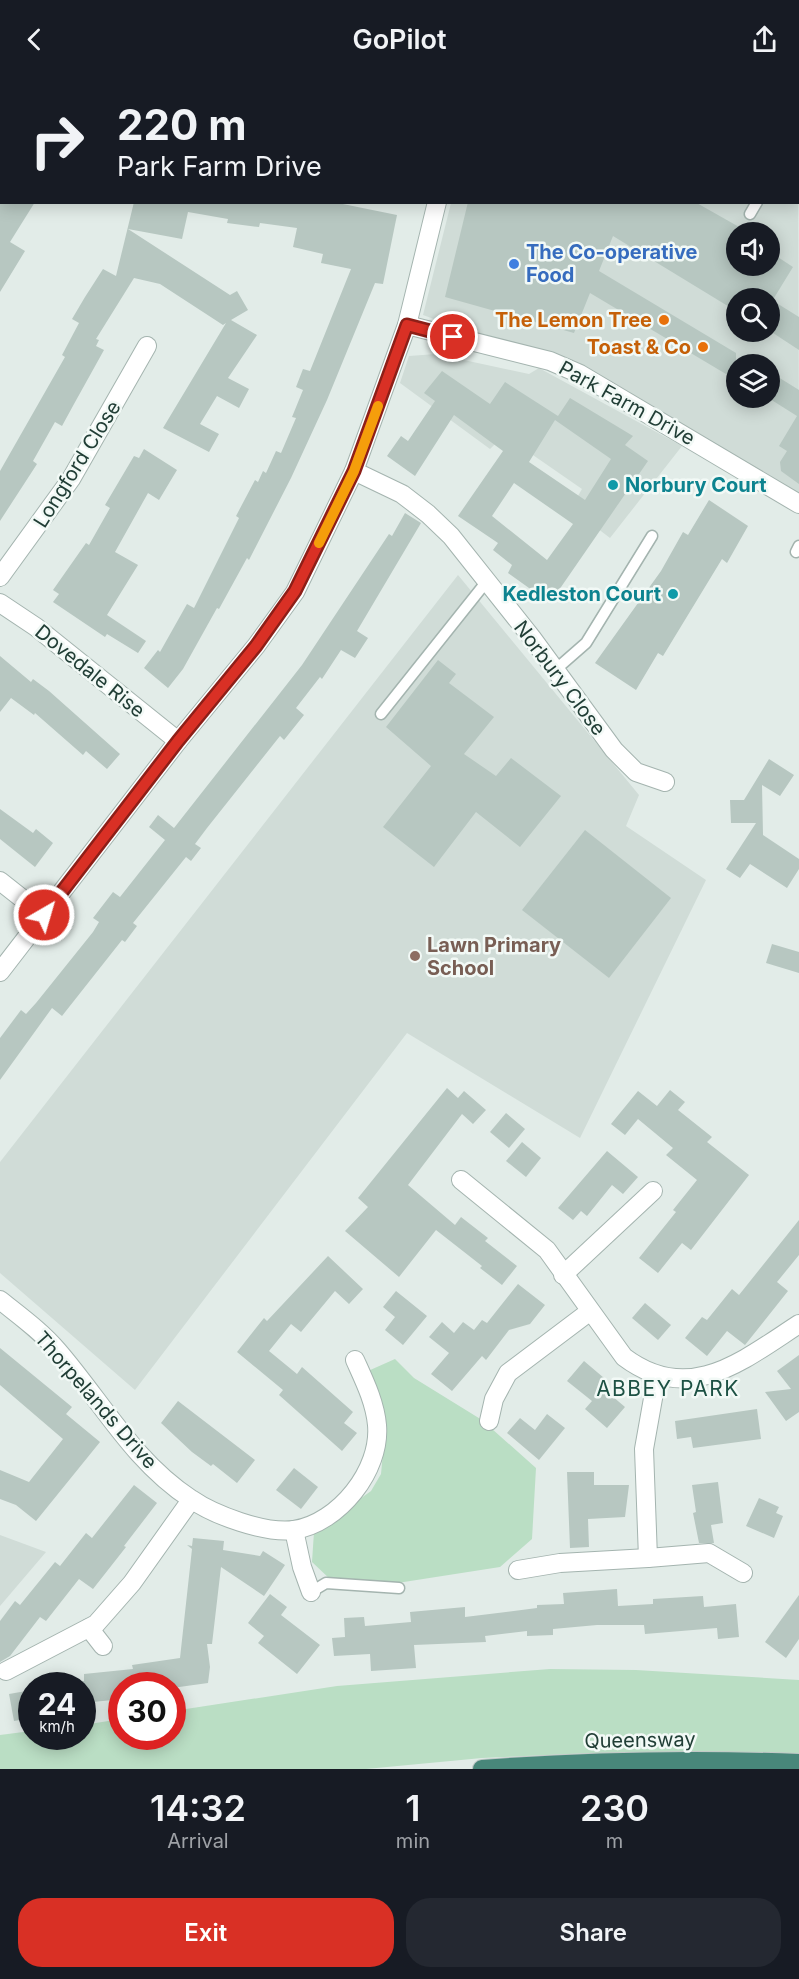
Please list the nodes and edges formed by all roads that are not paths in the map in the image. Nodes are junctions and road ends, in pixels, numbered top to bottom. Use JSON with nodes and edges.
{"nodes":[{"id":1,"x":437,"y":204,"type":"edge"},
{"id":2,"x":756,"y":204,"type":"edge"},
{"id":3,"x":750,"y":214,"type":"dead end"},
{"id":4,"x":407,"y":325,"type":"junction"},
{"id":5,"x":147,"y":346,"type":"dead end"},
{"id":6,"x":354,"y":471,"type":"junction"},
{"id":7,"x":799,"y":504,"type":"edge"},
{"id":8,"x":652,"y":536,"type":"dead end"},
{"id":9,"x":0,"y":577,"type":"edge"},
{"id":10,"x":487,"y":582,"type":"junction"},
{"id":11,"x":0,"y":603,"type":"edge"},
{"id":12,"x":554,"y":671,"type":"junction"},
{"id":13,"x":381,"y":714,"type":"dead end"},
{"id":14,"x":178,"y":741,"type":"junction"},
{"id":15,"x":665,"y":782,"type":"dead end"},
{"id":16,"x":0,"y":881,"type":"edge"},
{"id":17,"x":44,"y":915,"type":"junction"},
{"id":18,"x":0,"y":972,"type":"edge"},
{"id":19,"x":461,"y":1180,"type":"dead end"},
{"id":20,"x":652,"y":1191,"type":"dead end"},
{"id":21,"x":563,"y":1275,"type":"junction"},
{"id":22,"x":0,"y":1301,"type":"edge"},
{"id":23,"x":589,"y":1312,"type":"junction"},
{"id":24,"x":799,"y":1324,"type":"edge"},
{"id":25,"x":355,"y":1360,"type":"dead end"},
{"id":26,"x":657,"y":1376,"type":"junction"},
{"id":27,"x":489,"y":1421,"type":"dead end"},
{"id":28,"x":191,"y":1500,"type":"junction"},
{"id":29,"x":294,"y":1530,"type":"junction"},
{"id":30,"x":648,"y":1558,"type":"junction"},
{"id":31,"x":518,"y":1570,"type":"dead end"},
{"id":32,"x":743,"y":1574,"type":"dead end"},
{"id":33,"x":399,"y":1588,"type":"dead end"},
{"id":34,"x":311,"y":1592,"type":"joint"},
{"id":35,"x":89,"y":1628,"type":"junction"},
{"id":36,"x":102,"y":1646,"type":"dead end"},
{"id":37,"x":6,"y":1671,"type":"dead end"},
{"id":38,"x":799,"y":1763,"type":"edge"},
{"id":39,"x":482,"y":1769,"type":"edge"}],
"edges":[{"from":1,"to":4,"type":"street"},
{"from":2,"to":3,"type":"lane"},
{"from":4,"to":6,"type":"street"},
{"from":4,"to":7,"type":"street","name":"Park Farm Drive"},
{"from":5,"to":9,"type":"street","name":"Longford Close"},
{"from":6,"to":10,"type":"street","name":"Norbury Close"},
{"from":6,"to":14,"type":"street"},
{"from":8,"to":12,"type":"lane"},
{"from":10,"to":12,"type":"street","name":"Norbury Close"},
{"from":10,"to":13,"type":"lane"},
{"from":11,"to":14,"type":"street","name":"Dovedale Rise"},
{"from":12,"to":15,"type":"street","name":"Norbury Close"},
{"from":14,"to":17,"type":"street"},
{"from":16,"to":17,"type":"street"},
{"from":17,"to":18,"type":"street"},
{"from":19,"to":21,"type":"street"},
{"from":20,"to":21,"type":"street"},
{"from":21,"to":23,"type":"street"},
{"from":22,"to":28,"type":"street","name":"Thorpelands Drive"},
{"from":23,"to":26,"type":"street"},
{"from":23,"to":27,"type":"street"},
{"from":24,"to":26,"type":"street"},
{"from":25,"to":29,"type":"street"},
{"from":26,"to":30,"type":"street"},
{"from":28,"to":29,"type":"street","name":"Thorpelands Drive"},
{"from":28,"to":35,"type":"street"},
{"from":29,"to":34,"type":"street"},
{"from":30,"to":31,"type":"street"},
{"from":30,"to":32,"type":"street"},
{"from":33,"to":34,"type":"lane"},
{"from":35,"to":36,"type":"street"},
{"from":35,"to":37,"type":"street"},
{"from":38,"to":39,"type":"highway","name":"Queensway"}]}
